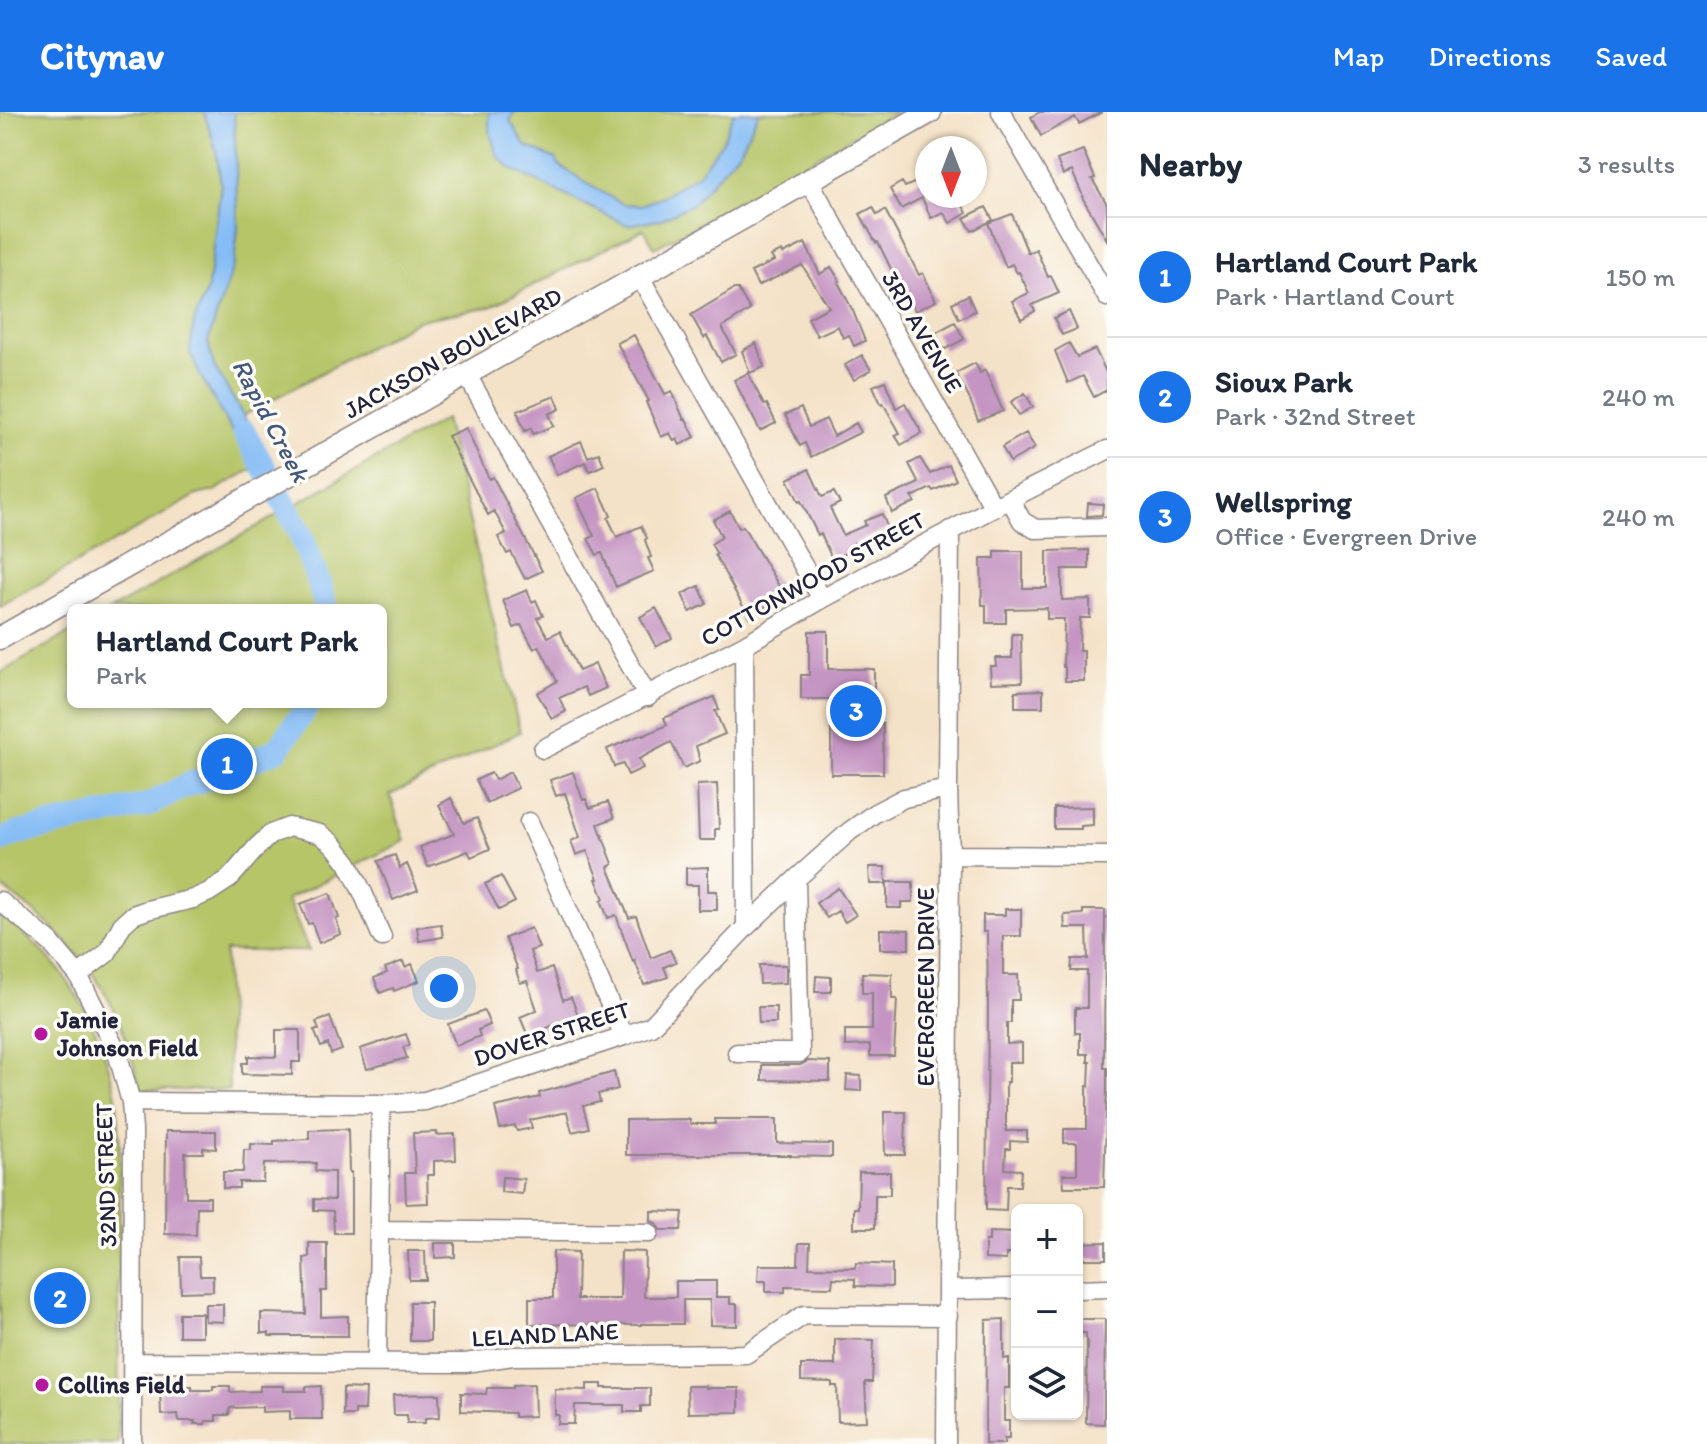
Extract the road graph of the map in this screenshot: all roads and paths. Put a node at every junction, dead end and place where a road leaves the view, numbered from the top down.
1 (930, 112) edge
2 (1001, 112) edge
3 (809, 181) junction
4 (640, 277) junction
5 (1107, 297) edge
6 (467, 375) junction
7 (1106, 453) edge
8 (1002, 504) junction
9 (1107, 527) edge
10 (950, 530) junction
11 (822, 599) junction
12 (0, 638) edge
13 (744, 645) junction
14 (648, 697) junction
15 (543, 749) dead end
16 (948, 789) junction
17 (529, 822) dead end
18 (950, 855) junction
19 (1107, 856) edge
20 (796, 879) junction
21 (0, 901) edge
22 (746, 927) junction
23 (382, 937) dead end
24 (78, 975) junction
25 (624, 1036) junction
26 (737, 1053) dead end
27 (131, 1102) junction
28 (381, 1104) junction
29 (380, 1230) junction
30 (649, 1233) dead end
31 (1107, 1288) edge
32 (1011, 1289) edge
33 (1083, 1289) edge
34 (948, 1290) junction
35 (948, 1316) junction
36 (132, 1362) junction
37 (377, 1362) junction
38 (132, 1444) edge
39 (946, 1444) edge

1 - 3 main road, JACKSON BOULEVARD
2 - 5 street
3 - 4 main road, JACKSON BOULEVARD
3 - 8 street, 3RD AVENUE
4 - 6 main road, JACKSON BOULEVARD
4 - 11 street
6 - 12 main road, JACKSON BOULEVARD
6 - 14 street
7 - 8 street, COTTONWOOD STREET
8 - 9 street, 3RD AVENUE
8 - 10 street, COTTONWOOD STREET
10 - 11 street, COTTONWOOD STREET
10 - 16 street, EVERGREEN DRIVE
11 - 13 street, COTTONWOOD STREET
13 - 14 street, COTTONWOOD STREET
13 - 22 street
14 - 15 street, COTTONWOOD STREET
16 - 18 street, EVERGREEN DRIVE
16 - 20 street, DOVER STREET
17 - 25 street
18 - 19 street
18 - 34 street, EVERGREEN DRIVE
20 - 22 street, DOVER STREET
20 - 26 street
21 - 24 street, 32ND STREET
22 - 25 street, DOVER STREET
23 - 24 street
24 - 27 street, 32ND STREET
25 - 28 street, DOVER STREET
27 - 28 street, DOVER STREET
27 - 36 street, 32ND STREET
28 - 29 street
29 - 30 street
29 - 37 street
31 - 33 street
32 - 34 street
34 - 35 street, EVERGREEN DRIVE
35 - 37 street, LELAND LANE
35 - 39 street, EVERGREEN DRIVE
36 - 37 street, LELAND LANE
36 - 38 street, 32ND STREET

